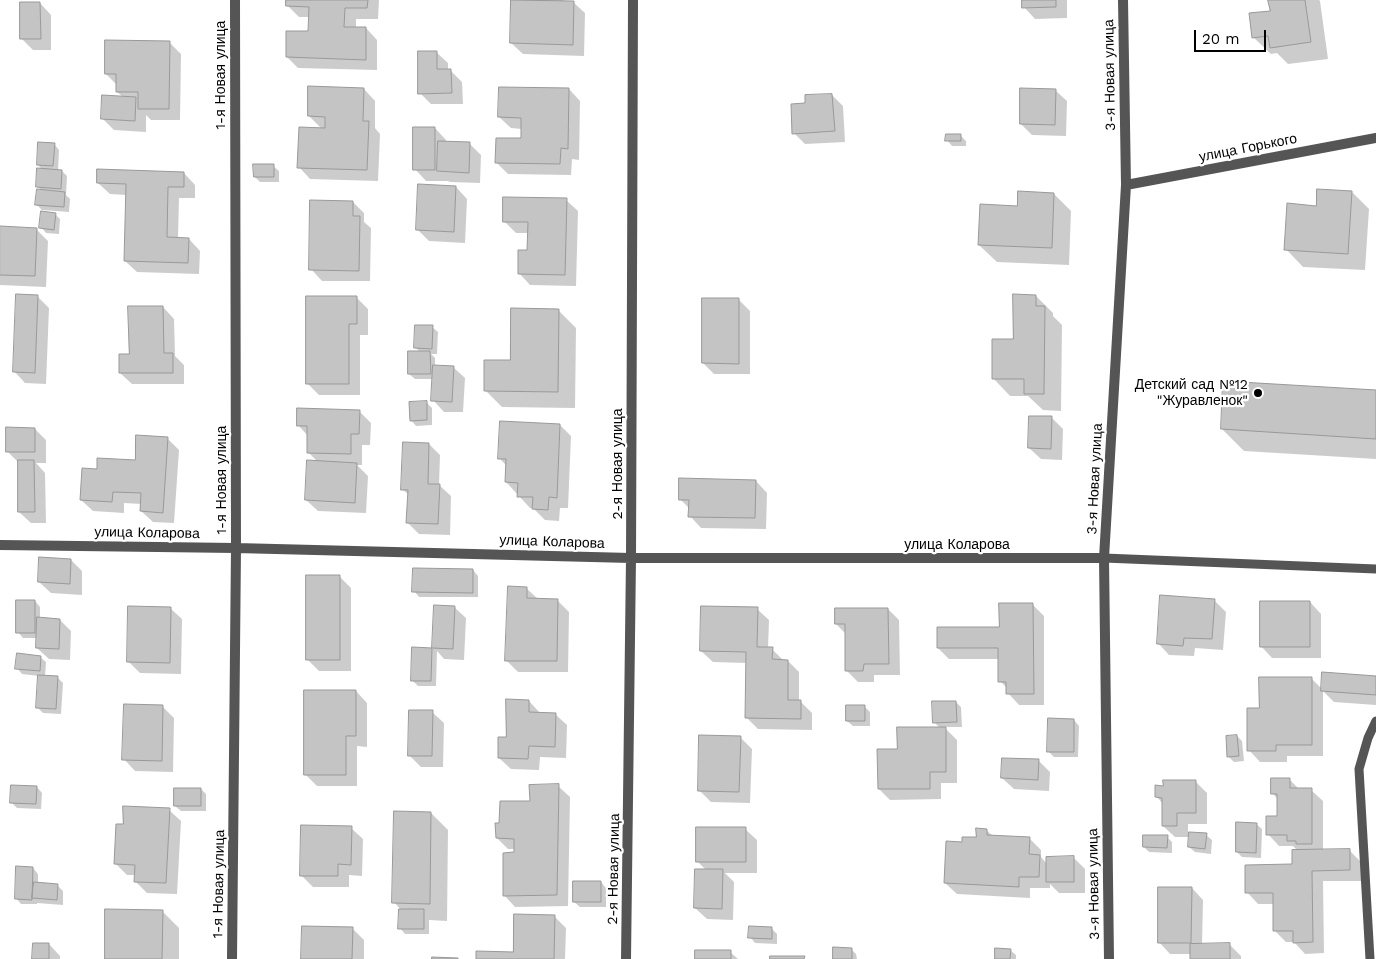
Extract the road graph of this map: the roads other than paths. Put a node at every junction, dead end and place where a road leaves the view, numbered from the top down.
1 (235, 0) edge
2 (633, 0) edge
3 (1123, 0) edge
4 (1376, 138) edge
5 (1126, 185) junction
6 (0, 545) edge
7 (236, 548) junction
8 (631, 558) junction
9 (1104, 558) junction
10 (1376, 570) edge
11 (1376, 721) edge
12 (232, 959) edge
13 (626, 959) edge
14 (1109, 959) edge
15 (1370, 959) edge

1 - 7 street, 1-я Новая улица
2 - 8 street, 2-я Новая улица
3 - 5 street, 3-я Новая улица
4 - 5 street, улица Горького
5 - 9 street, 3-я Новая улица
6 - 7 street, улица Коларова
7 - 8 street, улица Коларова
7 - 12 street, 1-я Новая улица
8 - 9 street, улица Коларова
8 - 13 street, 2-я Новая улица
9 - 10 lane
9 - 14 street, 3-я Новая улица
11 - 15 lane

